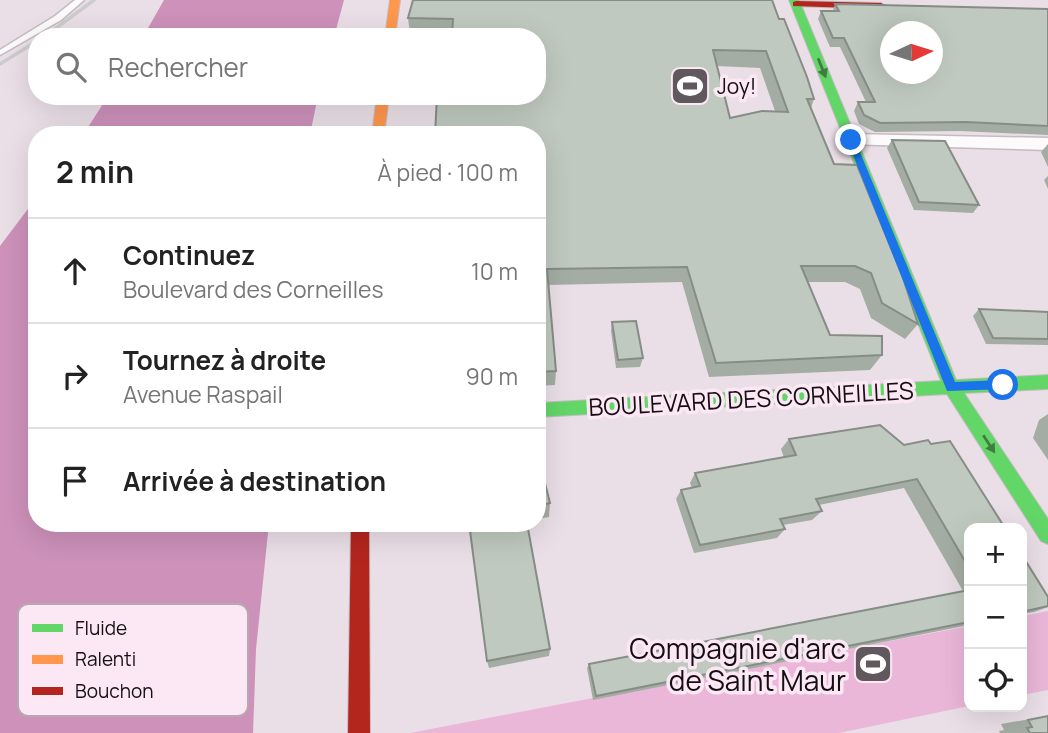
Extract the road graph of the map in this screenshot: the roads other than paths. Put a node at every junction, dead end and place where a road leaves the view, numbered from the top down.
1 (80, 0) edge
2 (395, 0) edge
3 (795, 2) edge
4 (895, 6) edge
5 (41, 28) edge
6 (391, 28) edge
7 (28, 36) edge
8 (0, 53) edge
9 (382, 105) edge
10 (379, 126) edge
11 (851, 140) junction
12 (1048, 144) edge
13 (1048, 382) edge
14 (951, 387) junction
15 (546, 410) edge
16 (360, 532) edge
17 (1048, 535) edge
18 (359, 733) edge

1 - 5 lane
2 - 6 street
3 - 4 street
3 -> 11 street
7 - 8 lane
9 - 10 street
11 - 12 street
11 - 14 street
13 - 14 street, BOULEVARD DES CORNEILLES
14 - 15 street, BOULEVARD DES CORNEILLES
14 -> 17 street
16 - 18 street

